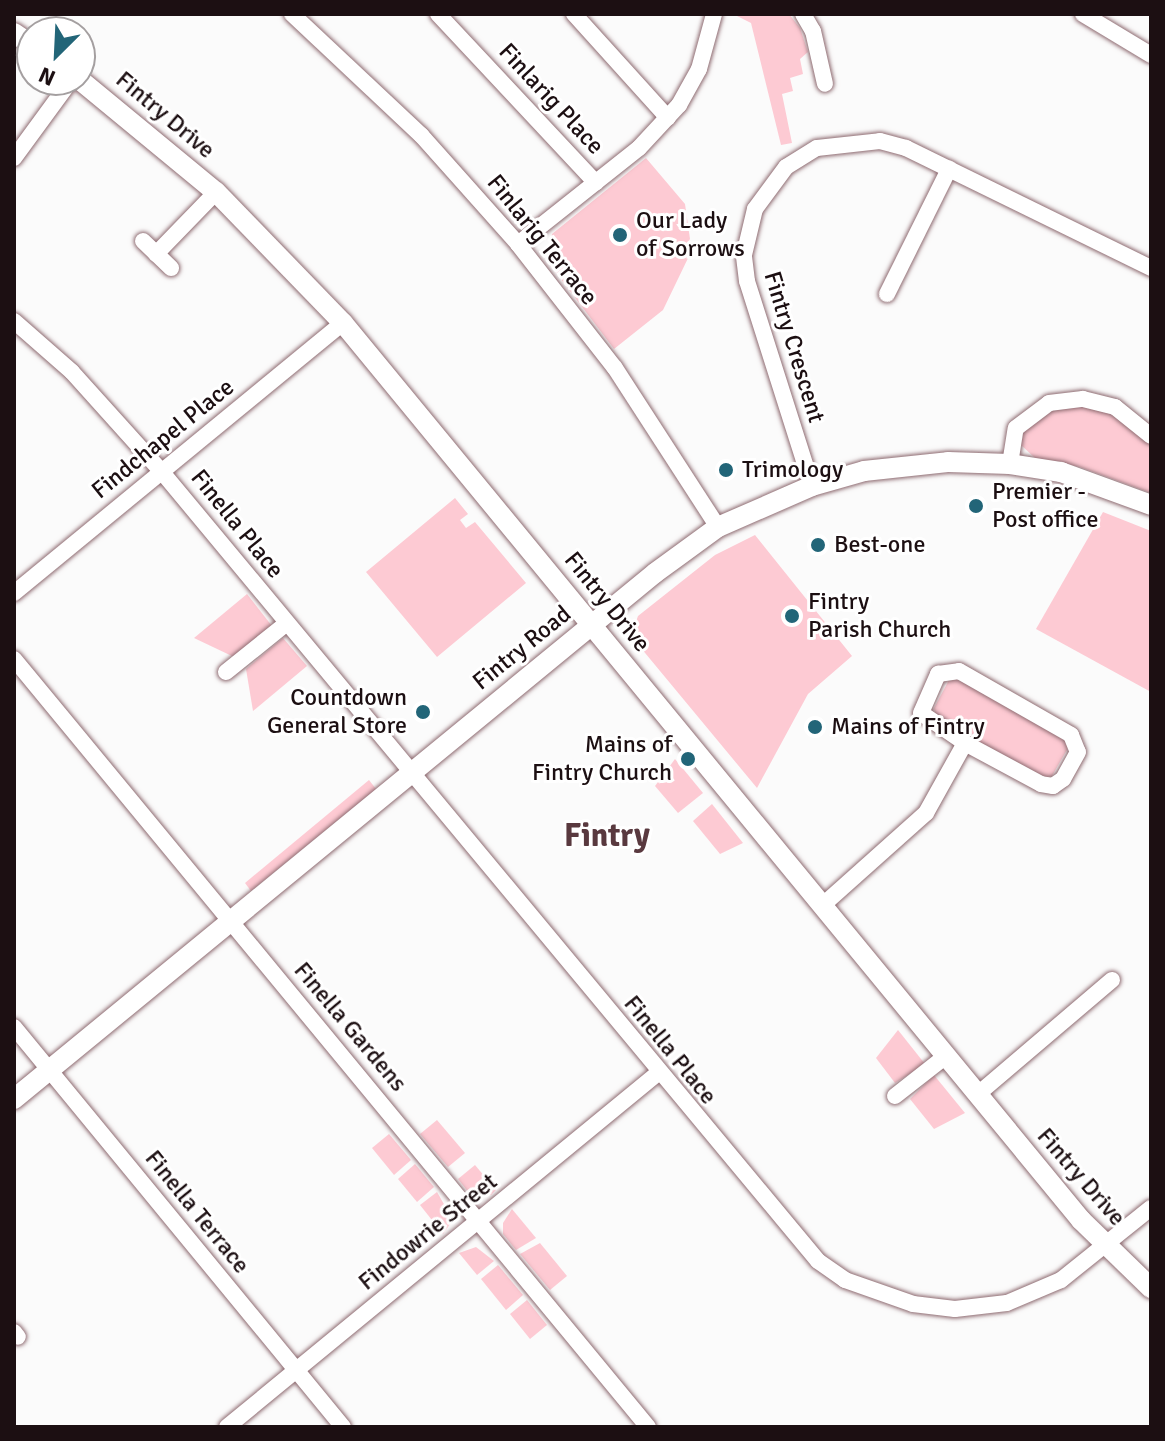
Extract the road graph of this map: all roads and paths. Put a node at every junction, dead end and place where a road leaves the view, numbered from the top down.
1 (292, 14) edge
2 (438, 14) edge
3 (574, 14) edge
4 (714, 14) edge
5 (803, 14) edge
6 (1083, 14) edge
7 (1151, 55) edge
8 (825, 84) dead end
9 (96, 93) edge
10 (59, 96) edge
11 (668, 118) junction
12 (14, 158) edge
13 (949, 169) junction
14 (596, 183) junction
15 (216, 192) junction
16 (143, 241) dead end
17 (518, 244) junction
18 (156, 254) junction
19 (171, 268) dead end
20 (1151, 268) edge
21 (888, 294) dead end
22 (14, 321) edge
23 (343, 323) junction
24 (1151, 436) edge
25 (1010, 464) junction
26 (162, 472) junction
27 (812, 486) junction
28 (1151, 505) edge
29 (718, 527) junction
30 (14, 593) edge
31 (287, 623) junction
32 (591, 626) junction
33 (14, 659) edge
34 (226, 672) dead end
35 (965, 743) junction
36 (410, 772) junction
37 (823, 905) junction
38 (230, 921) junction
39 (1112, 980) dead end
40 (14, 1027) edge
41 (946, 1056) junction
42 (49, 1070) junction
43 (658, 1073) junction
44 (978, 1094) junction
45 (895, 1096) dead end
46 (14, 1099) edge
47 (1151, 1208) edge
48 (478, 1222) junction
49 (1105, 1245) junction
50 (1151, 1288) edge
51 (297, 1371) junction
52 (227, 1427) edge
53 (343, 1427) edge
54 (648, 1427) edge

1 - 17 street, Finlarig Terrace
2 - 14 street, Finlarig Place
3 - 11 street
4 - 11 street
5 - 8 street
6 - 7 street
9 - 15 street, Fintry Drive
10 - 12 street
11 - 14 street
13 - 20 street, Fintry Crescent
13 - 21 street
13 - 27 street, Fintry Crescent
14 - 17 street
15 - 18 street, Fintry Drive
15 - 23 street, Fintry Drive
16 - 18 street
17 - 29 street, Finlarig Terrace
18 - 19 street
22 - 26 street, Finella Place
23 - 26 street, Findchapel Place
23 - 32 street, Fintry Drive
24 - 25 street
25 - 27 street, Fintry Road
25 - 28 street, Fintry Road
26 - 30 street, Findchapel Place
26 - 31 street, Finella Place
27 - 29 street, Fintry Road
29 - 32 street, Fintry Road
31 - 34 street
31 - 36 street, Finella Place
32 - 36 street, Fintry Road
32 - 37 street, Fintry Drive
33 - 38 street, Finella Gardens
35 - 35 street
35 - 37 street
36 - 38 street, Fintry Road
36 - 43 street, Finella Place
37 - 41 street, Fintry Drive
38 - 42 street, Fintry Road
38 - 48 street, Finella Gardens
39 - 44 street
40 - 42 street, Finella Terrace
41 - 44 street, Fintry Drive
41 - 45 street
42 - 46 street, Fintry Road
42 - 51 street, Finella Terrace
43 - 48 street, Findowrie Street
43 - 49 street, Finella Place
44 - 49 street, Fintry Drive
47 - 49 street, Finella Place
48 - 51 street, Findowrie Street
48 - 54 street, Finella Gardens
49 - 50 street, Fintry Drive
51 - 52 street, Findowrie Street
51 - 53 street, Finella Terrace

